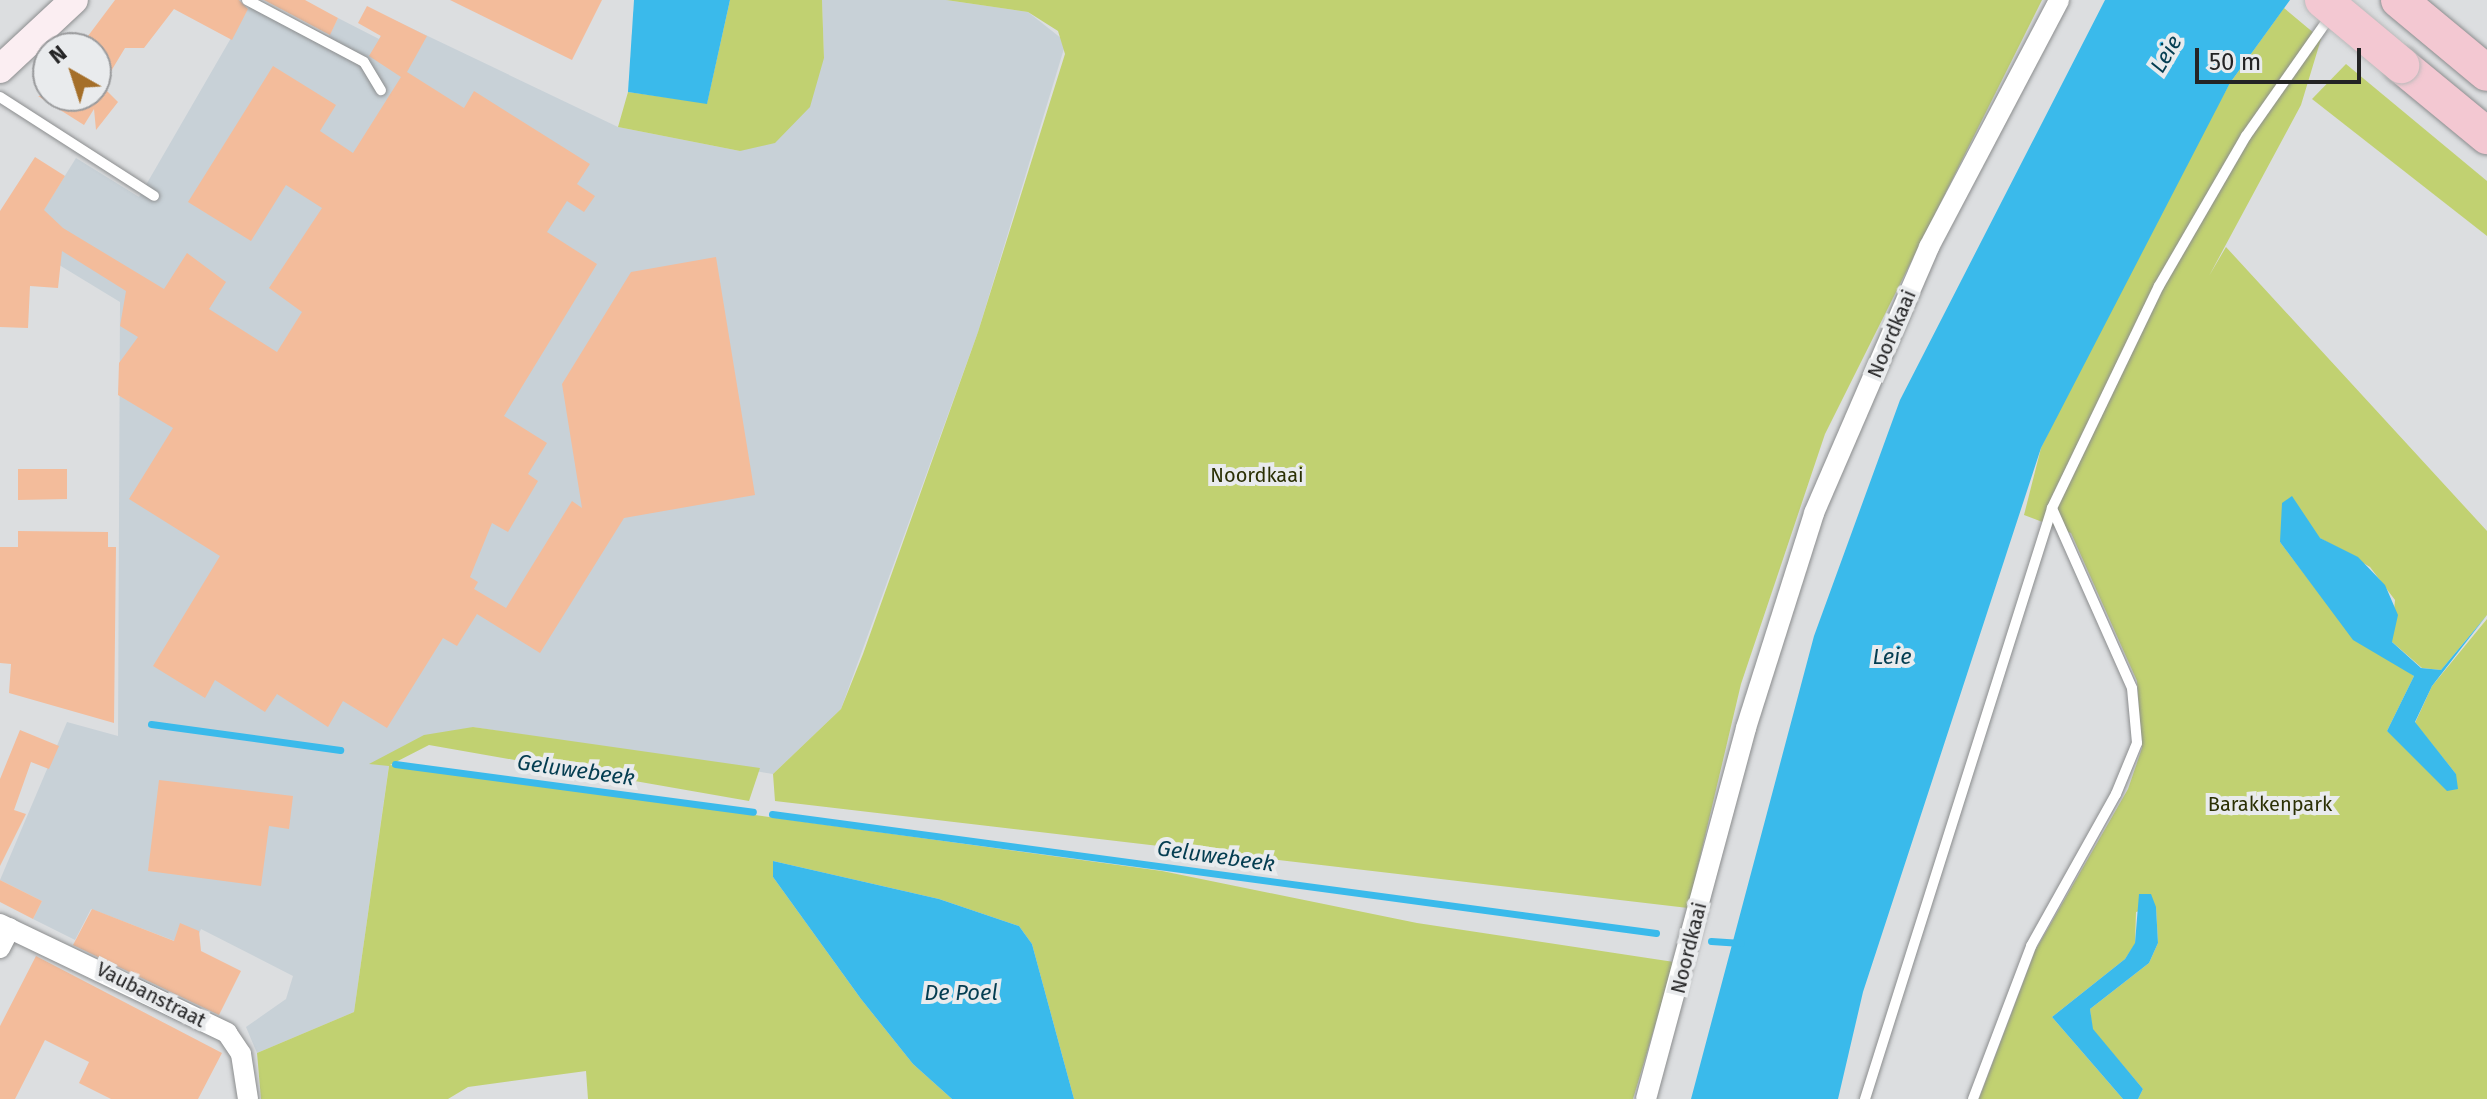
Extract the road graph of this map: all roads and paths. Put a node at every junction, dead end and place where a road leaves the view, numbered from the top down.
1 (74, 0) edge
2 (247, 0) edge
3 (2059, 0) edge
4 (2323, 0) edge
5 (2341, 0) edge
6 (2399, 0) edge
7 (0, 69) edge
8 (2487, 73) edge
9 (381, 90) dead end
10 (0, 97) edge
11 (2487, 136) edge
12 (154, 196) dead end
13 (2052, 508) junction
14 (5, 926) edge
15 (0, 948) edge
16 (248, 1099) edge
17 (1646, 1099) edge
18 (1865, 1099) edge
19 (1973, 1099) edge

1 - 7 street
2 - 9 lane
3 - 17 street, Noordkaai
4 - 11 highway, bridge
5 - 13 lane
6 - 8 highway
10 - 12 lane
13 - 18 lane
13 - 19 lane
14 - 15 street
14 - 16 street, Vaubanstraat

